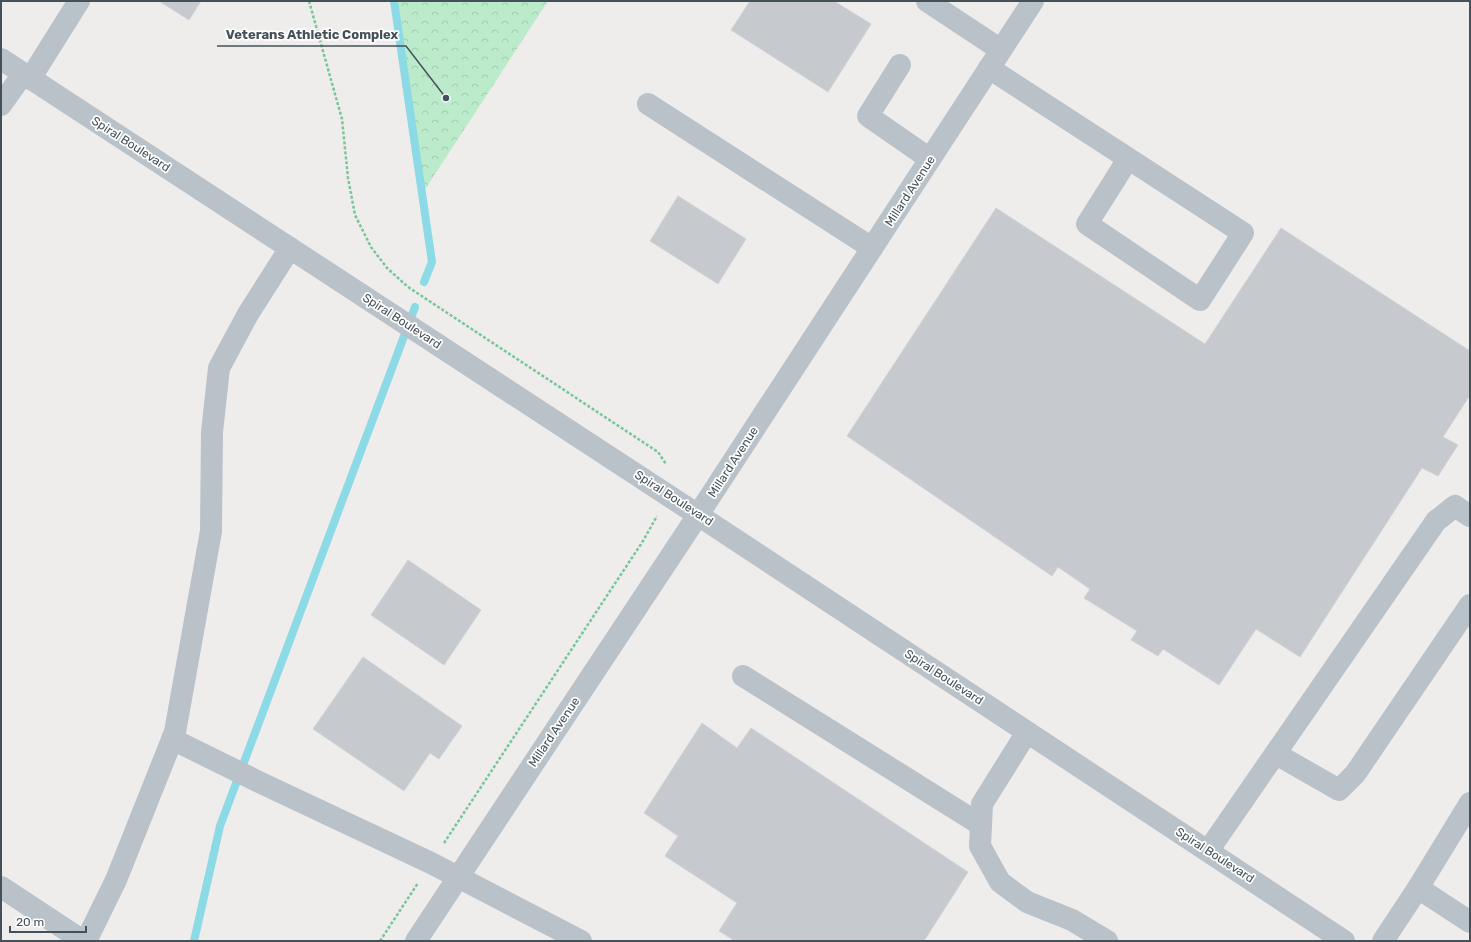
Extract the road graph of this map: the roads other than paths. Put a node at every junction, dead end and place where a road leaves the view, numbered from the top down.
1 (79, 1) edge
2 (1033, 1) edge
3 (934, 3) edge
4 (1, 59) edge
5 (995, 59) junction
6 (900, 65) dead end
7 (27, 76) junction
8 (648, 104) dead end
9 (1, 106) edge
10 (930, 159) junction
11 (1128, 159) junction
12 (290, 248) junction
13 (872, 248) junction
14 (698, 514) junction
15 (1470, 516) edge
16 (1470, 605) edge
17 (743, 676) dead end
18 (1027, 732) junction
19 (172, 738) junction
20 (1276, 754) junction
21 (1470, 803) edge
22 (981, 825) junction
23 (1208, 851) junction
24 (458, 877) junction
25 (1, 887) edge
26 (1418, 888) junction
27 (1470, 922) edge
28 (83, 941) edge
29 (86, 941) edge
30 (416, 941) edge
31 (581, 941) edge
32 (1107, 941) edge
33 (1344, 941) edge
34 (1383, 941) edge

1 - 7 street
2 - 5 street, Millard Avenue
3 - 5 street
4 - 7 street, Spiral Boulevard
5 - 10 street, Millard Avenue
5 - 11 street
6 - 10 street
7 - 9 street
7 - 12 street, Spiral Boulevard
8 - 13 street
10 - 13 street, Millard Avenue
11 - 11 street
12 - 14 street, Spiral Boulevard
12 - 19 street
13 - 14 street, Millard Avenue
14 - 18 street, Spiral Boulevard
14 - 24 street, Millard Avenue
15 - 20 street
16 - 20 street
17 - 22 street
18 - 22 street
18 - 23 street, Spiral Boulevard
19 - 24 street
19 - 29 street
20 - 23 street
21 - 26 street
22 - 32 street
23 - 33 street, Spiral Boulevard
24 - 30 street, Millard Avenue
24 - 31 street
25 - 28 street
26 - 27 street
26 - 34 street

